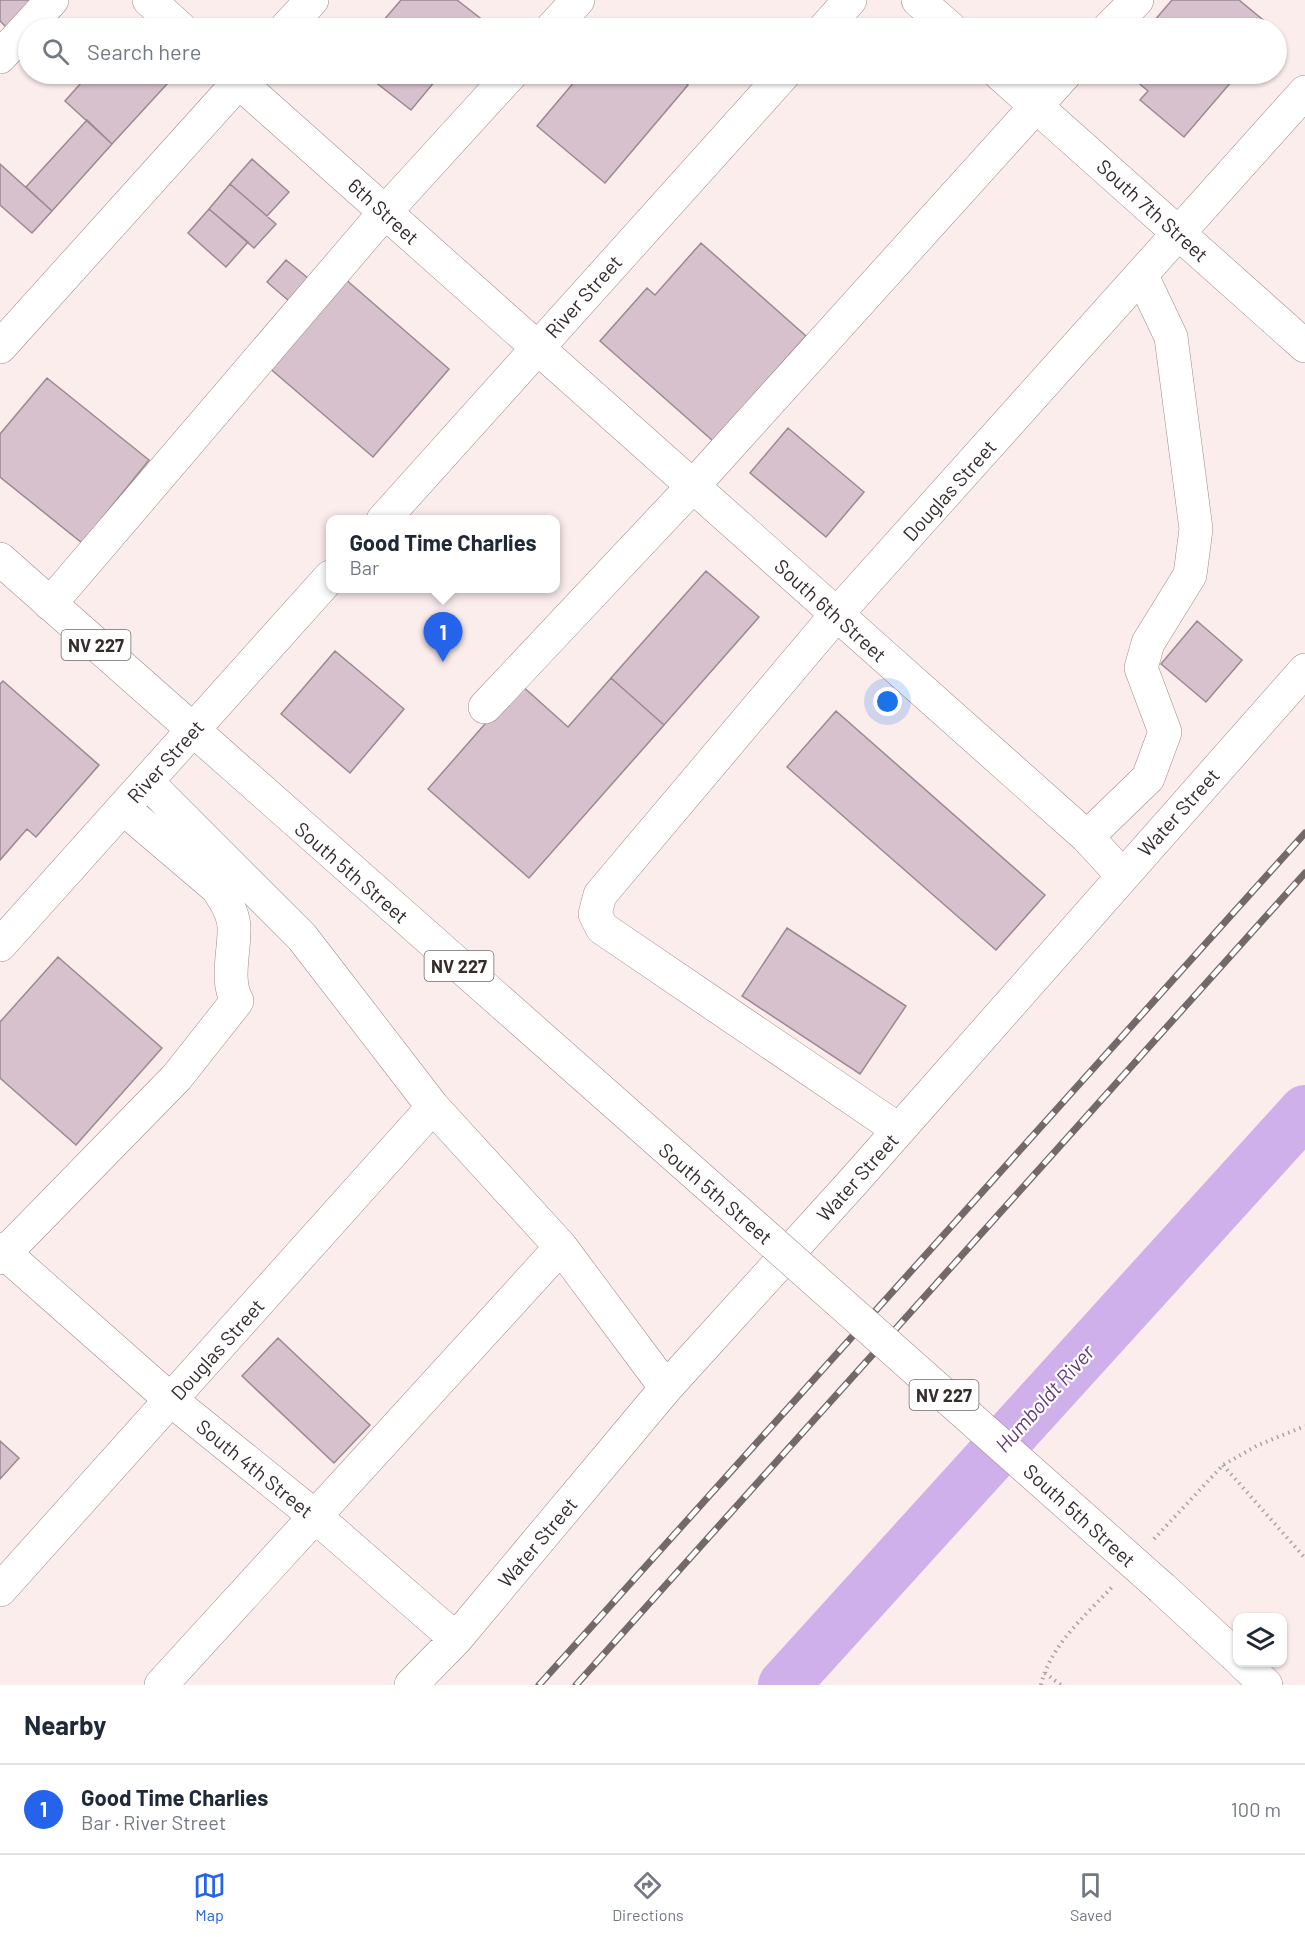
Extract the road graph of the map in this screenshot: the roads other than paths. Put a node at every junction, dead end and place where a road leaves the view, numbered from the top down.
1 (52, 0) edge
2 (149, 0) edge
3 (312, 0) edge
4 (578, 0) edge
5 (850, 0) edge
6 (918, 0) edge
7 (1137, 0) edge
8 (36, 18) edge
9 (169, 18) edge
10 (295, 18) edge
11 (561, 18) edge
12 (834, 18) edge
13 (939, 18) edge
14 (1119, 18) edge
15 (18, 37) edge
16 (0, 57) edge
17 (231, 84) edge
18 (247, 84) edge
19 (502, 84) edge
20 (775, 84) edge
21 (1011, 84) edge
22 (1055, 84) edge
23 (1305, 92) edge
24 (1034, 104) junction
25 (385, 212) junction
26 (1178, 233) junction
27 (1142, 276) junction
28 (0, 346) edge
29 (1305, 346) edge
30 (537, 348) junction
31 (693, 486) junction
32 (387, 515) edge
33 (0, 559) edge
34 (326, 582) edge
35 (50, 604) junction
36 (836, 615) junction
37 (1305, 670) edge
38 (485, 707) dead end
39 (192, 731) junction
40 (147, 782) junction
41 (123, 808) junction
42 (1088, 837) junction
43 (1122, 875) junction
44 (0, 945) edge
45 (433, 1107) junction
46 (899, 1130) junction
47 (561, 1247) junction
48 (1, 1253) edge
49 (666, 1388) junction
50 (171, 1400) junction
51 (316, 1517) junction
52 (0, 1590) edge
53 (456, 1639) junction
54 (1233, 1653) edge
55 (1247, 1667) edge
56 (161, 1685) edge
57 (411, 1685) edge
58 (1266, 1685) edge

1 - 8 street
2 - 9 street
3 - 10 street
4 - 11 street
5 - 12 street
6 - 13 street
7 - 14 street
15 - 16 street
17 - 28 street
18 - 25 street, 6th Street
19 - 25 street
20 - 30 street, River Street
21 - 24 street, South 7th Street
22 - 24 street
23 - 26 street, Douglas Street
24 - 26 street, South 7th Street
24 - 31 street
25 - 30 street, 6th Street
25 - 35 street
26 - 27 street, Douglas Street
26 - 29 street, South 7th Street
27 - 36 street, Douglas Street
27 - 42 street
30 - 31 street, South 6th Street
30 - 32 street, River Street
31 - 36 street, South 6th Street
31 - 38 street
33 - 35 street, NV 227
34 - 39 street, River Street
35 - 39 street, NV 227
36 - 42 street, South 6th Street
36 - 46 street, Douglas Street
37 - 43 street, Water Street
39 - 40 street, River Street
39 - 54 street, South 5th Street / NV 227, bridge
40 - 41 street, River Street
40 - 45 street
41 - 44 street, River Street
41 - 48 street
42 - 43 street, South 6th Street
43 - 46 street, Water Street
45 - 47 street
45 - 50 street, Douglas Street
46 - 49 street, Water Street
47 - 49 street
47 - 51 street
48 - 50 street, South 4th Street
49 - 53 street, Water Street
50 - 51 street, South 4th Street
50 - 52 street, Douglas Street
51 - 53 street, South 4th Street
51 - 56 street
53 - 57 street, Water Street
55 - 58 street

